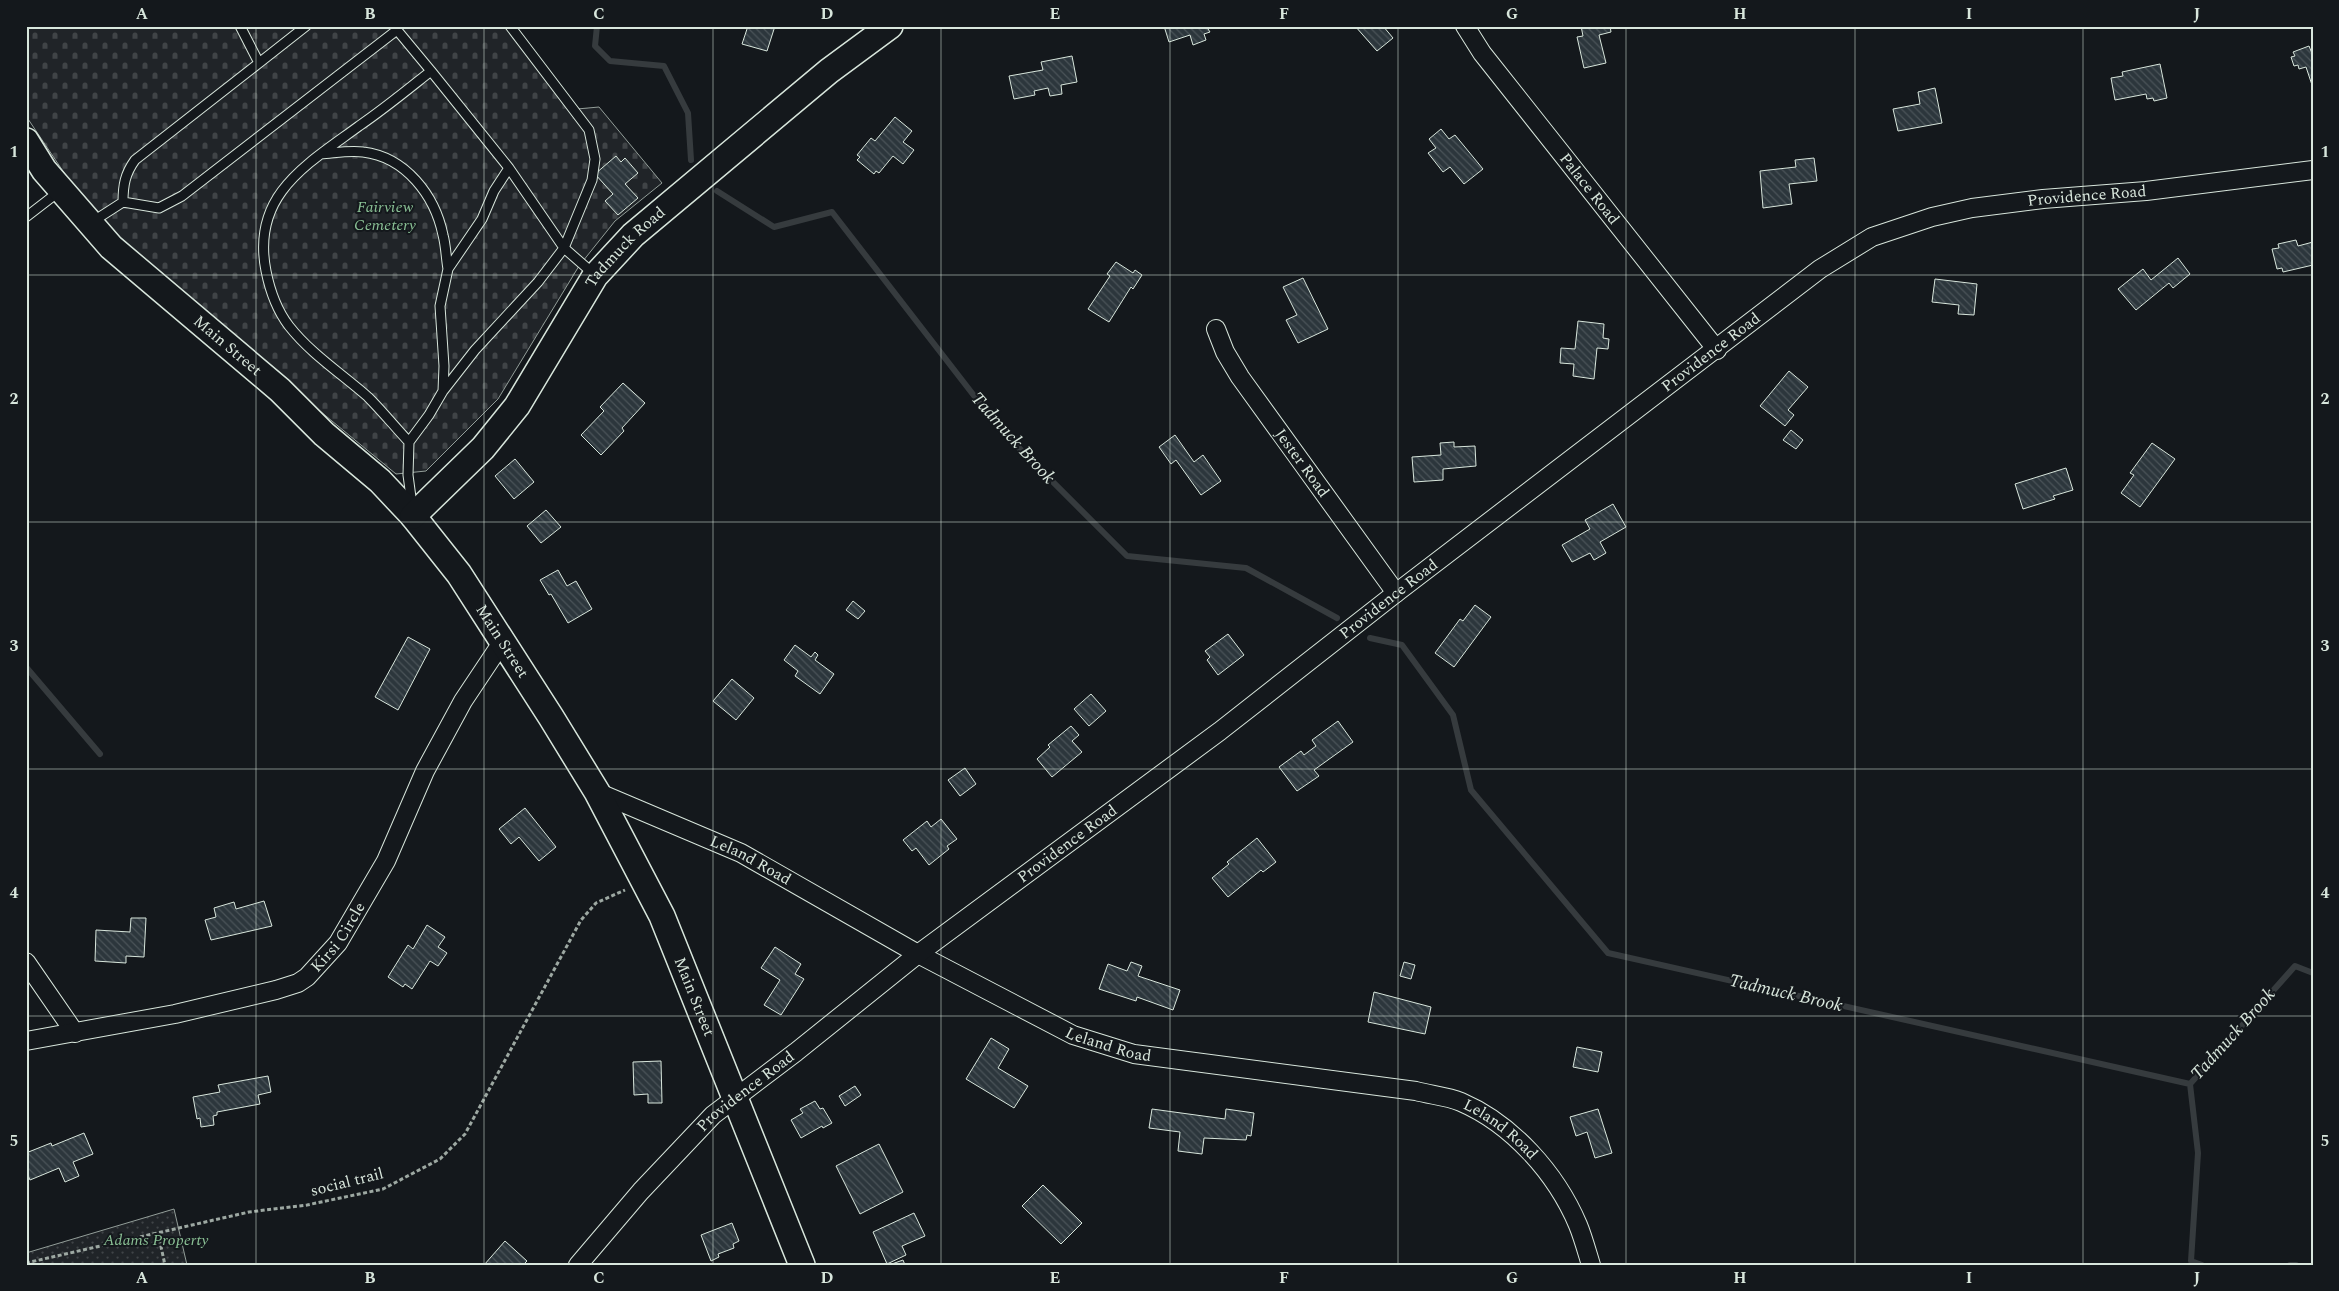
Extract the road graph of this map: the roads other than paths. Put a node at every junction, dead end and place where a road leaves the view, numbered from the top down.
1 (240, 26) edge
2 (306, 26) edge
3 (510, 26) edge
4 (1465, 26) edge
5 (396, 28) edge
6 (881, 28) edge
7 (259, 63) junction
8 (431, 71) junction
9 (26, 141) edge
10 (321, 154) junction
11 (509, 168) junction
12 (2313, 170) edge
13 (61, 190) junction
14 (123, 202) junction
15 (26, 217) edge
16 (90, 224) junction
17 (564, 248) junction
18 (448, 270) junction
19 (595, 276) junction
20 (1216, 329) dead end
21 (1717, 350) junction
22 (443, 391) junction
23 (409, 442) junction
24 (413, 516) junction
25 (1396, 593) junction
26 (503, 641) junction
27 (596, 792) junction
28 (918, 954) junction
29 (26, 962) edge
30 (75, 1033) junction
31 (26, 1041) edge
32 (734, 1099) junction
33 (578, 1265) edge
34 (802, 1265) edge
35 (1592, 1265) edge

1 - 7 lane
2 - 7 lane
3 - 17 lane
4 - 21 street, Palace Road
5 - 8 lane
5 - 14 lane
6 - 19 main road, Tadmuck Road
7 - 14 lane
8 - 10 lane
8 - 11 lane
9 - 13 main road, Main Street
10 - 18 lane
10 - 23 lane
11 - 17 lane
11 - 18 lane
12 - 21 street, Providence Road
13 - 15 lane
13 - 16 main road, Main Street
14 - 16 lane
16 - 24 main road, Main Street
17 - 19 lane
17 - 22 lane
18 - 22 lane
19 - 24 main road, Tadmuck Road
20 - 25 street, Jester Road
21 - 25 street, Providence Road
22 - 23 lane
23 - 24 lane
24 - 26 main road, Main Street
25 - 28 street, Providence Road
26 - 27 main road, Main Street
26 - 30 street, Kirsi Circle
27 - 28 street, Leland Road
27 - 32 main road, Main Street
28 - 32 street, Providence Road
28 - 35 street, Leland Road
29 - 30 street
30 - 31 street, Kirsi Circle
32 - 33 street, Providence Road
32 - 34 main road, Main Street

